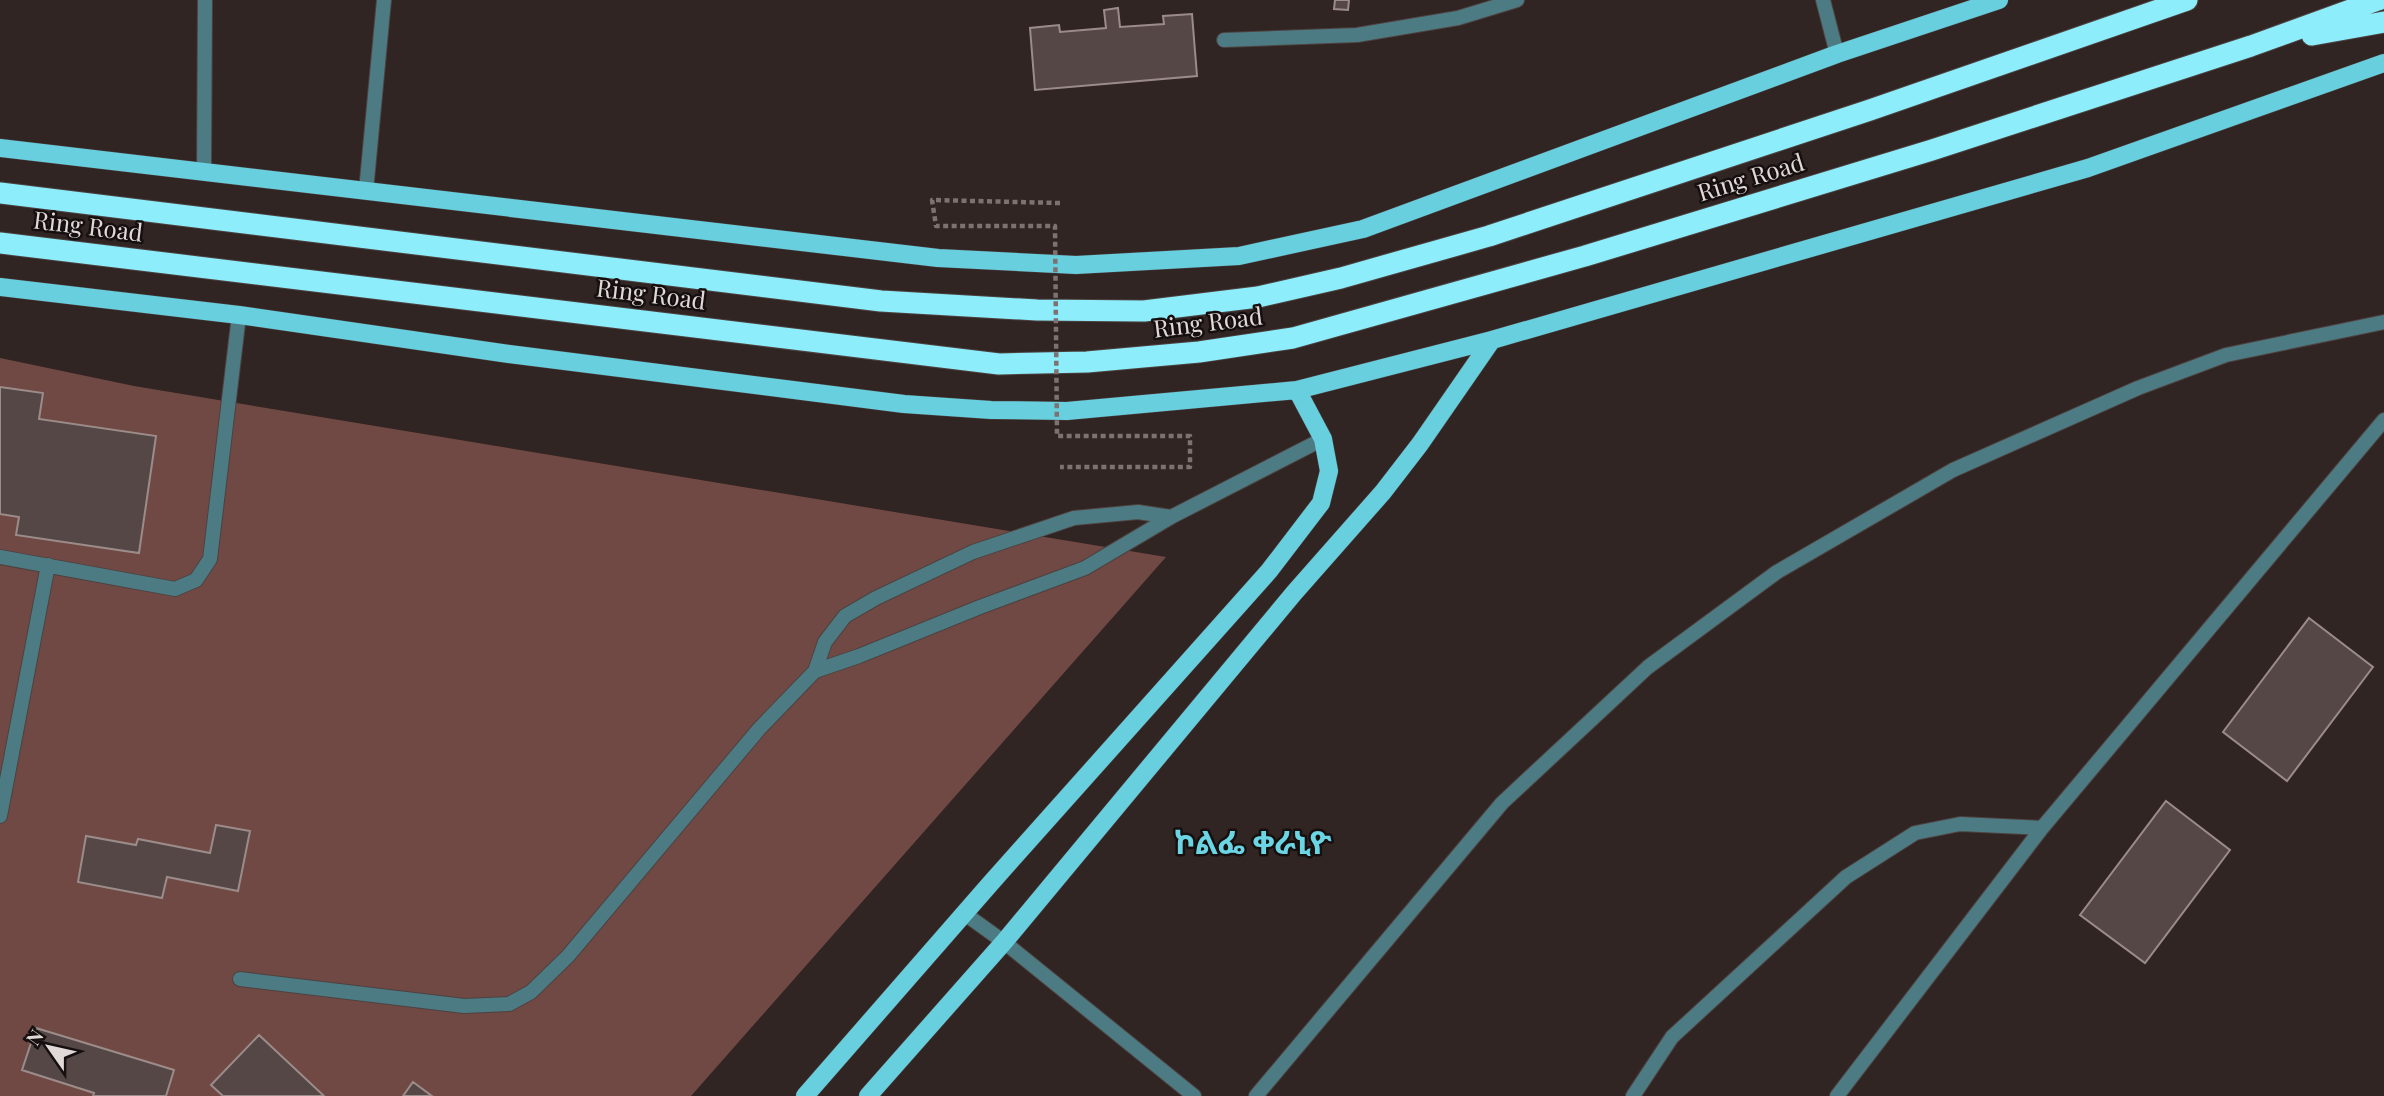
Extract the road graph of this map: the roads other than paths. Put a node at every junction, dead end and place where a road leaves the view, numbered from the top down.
1 (205, 0) edge
2 (384, 0) edge
3 (1517, 0) edge
4 (1823, 0) edge
5 (1999, 0) edge
6 (2188, 0) edge
7 (2378, 0) edge
8 (2384, 22) edge
9 (1224, 40) dead end
10 (2251, 46) junction
11 (1837, 54) junction
12 (2384, 63) edge
13 (0, 148) edge
14 (204, 172) junction
15 (366, 191) junction
16 (0, 193) edge
17 (0, 243) edge
18 (0, 287) edge
19 (239, 315) junction
20 (2384, 321) edge
21 (1492, 340) junction
22 (1297, 390) junction
23 (2384, 420) edge
24 (1323, 439) junction
25 (1171, 517) junction
26 (0, 557) edge
27 (47, 565) junction
28 (815, 671) junction
29 (0, 816) edge
30 (2042, 828) junction
31 (965, 914) junction
32 (1004, 942) junction
33 (240, 979) dead end
34 (805, 1096) edge
35 (868, 1096) edge
36 (1194, 1096) edge
37 (1256, 1096) edge
38 (1633, 1096) edge
39 (1837, 1096) edge

1 - 14 street
2 - 15 street
3 - 9 street
4 - 11 street
5 - 11 main road
6 - 16 highway, Ring Road
7 - 10 highway, Ring Road
8 - 10 highway
10 - 17 highway, Ring Road
11 - 15 main road
12 - 21 main road
13 - 14 main road
14 - 15 main road
18 - 19 main road
19 - 22 main road
19 - 27 street
20 - 37 street
21 - 22 main road
21 - 32 main road
22 - 24 main road
23 - 30 street
24 - 25 street
24 - 31 main road
25 - 28 street
25 - 28 street
26 - 27 street
27 - 29 street
28 - 33 street
30 - 38 street
30 - 39 street
31 - 32 street
31 - 34 main road
32 - 35 main road
32 - 36 street

